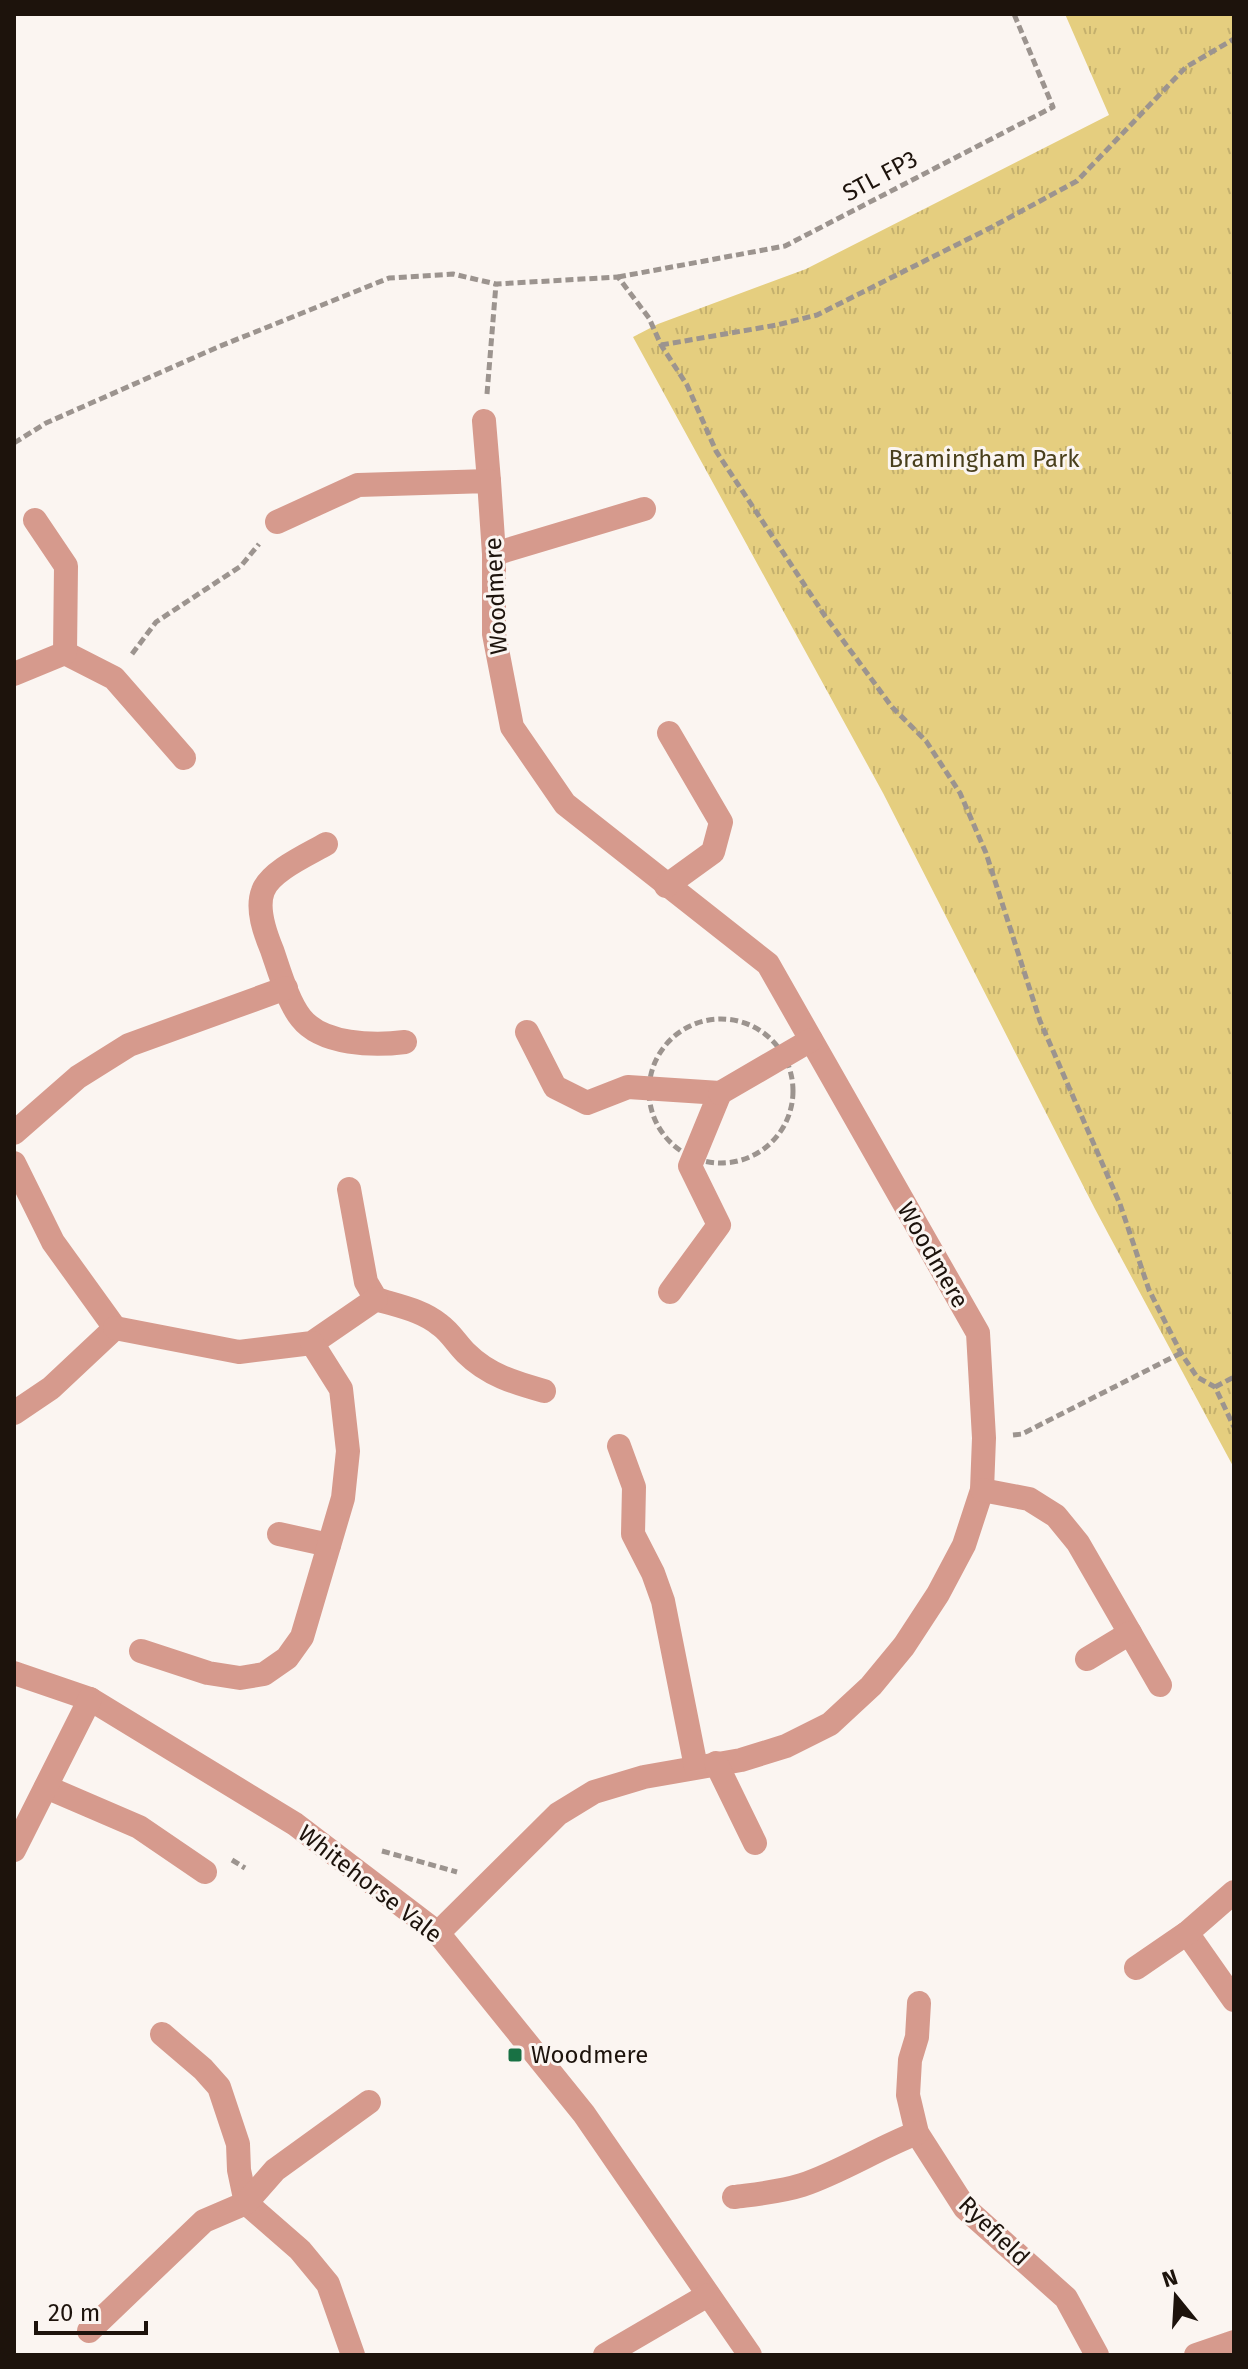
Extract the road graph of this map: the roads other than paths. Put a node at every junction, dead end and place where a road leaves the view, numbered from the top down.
1 (484, 421) road end
2 (489, 481) junction
3 (644, 509) dead end
4 (35, 520) dead end
5 (277, 522) road end
6 (494, 554) junction
7 (65, 653) junction
8 (14, 674) edge
9 (669, 733) dead end
10 (184, 758) dead end
11 (326, 844) dead end
12 (666, 886) junction
13 (286, 988) junction
14 (527, 1032) dead end
15 (811, 1040) junction
16 (405, 1042) dead end
17 (720, 1093) junction
18 (14, 1133) edge
19 (14, 1163) edge
20 (349, 1189) dead end
21 (670, 1292) dead end
22 (376, 1299) junction
23 (115, 1328) junction
24 (312, 1343) junction
25 (544, 1391) dead end
26 (14, 1413) edge
27 (619, 1446) dead end
28 (982, 1490) junction
29 (279, 1534) dead end
30 (329, 1545) junction
31 (1130, 1633) junction
32 (141, 1651) dead end
33 (1087, 1659) dead end
34 (14, 1673) edge
35 (1160, 1685) dead end
36 (90, 1699) junction
37 (706, 1765) junction
38 (46, 1787) junction
39 (755, 1843) dead end
40 (14, 1850) edge
41 (205, 1872) dead end
42 (1234, 1892) edge
43 (438, 1933) junction
44 (1187, 1933) junction
45 (1136, 1968) dead end
46 (1234, 2000) edge
47 (919, 2003) dead end
48 (162, 2034) dead end
49 (369, 2102) dead end
50 (917, 2133) junction
51 (734, 2197) dead end
52 (246, 2203) junction
53 (708, 2295) junction
54 (89, 2331) dead end
55 (1234, 2342) edge
56 (353, 2355) edge
57 (605, 2355) edge
58 (750, 2355) edge
59 (1097, 2355) edge
60 (1196, 2355) edge

1 - 2 street, Woodmere
2 - 5 street
2 - 6 street, Woodmere
3 - 6 street
4 - 7 street
6 - 12 street, Woodmere
7 - 8 street
7 - 10 street
9 - 12 street
11 - 13 street
12 - 15 street, Woodmere
13 - 16 street
13 - 18 street
14 - 17 street
15 - 17 street
15 - 28 street, Woodmere
17 - 21 street
19 - 23 street
20 - 22 street
22 - 24 street
22 - 25 street
23 - 24 street
23 - 26 street
24 - 30 street
27 - 37 street
28 - 31 street
28 - 37 street, Woodmere
29 - 30 street
30 - 32 street
31 - 33 street
31 - 35 street
34 - 36 street, Whitehorse Vale
36 - 38 street
36 - 43 street, Whitehorse Vale
37 - 39 street
37 - 43 street, Woodmere
38 - 40 street
38 - 41 street
42 - 44 street
43 - 53 street, Whitehorse Vale
44 - 45 street
44 - 46 street
47 - 50 street, Ryefield
48 - 52 street
49 - 52 street
50 - 51 street
50 - 59 street, Ryefield
52 - 54 street
52 - 56 street
53 - 57 street
53 - 58 street, Whitehorse Vale
55 - 60 street

